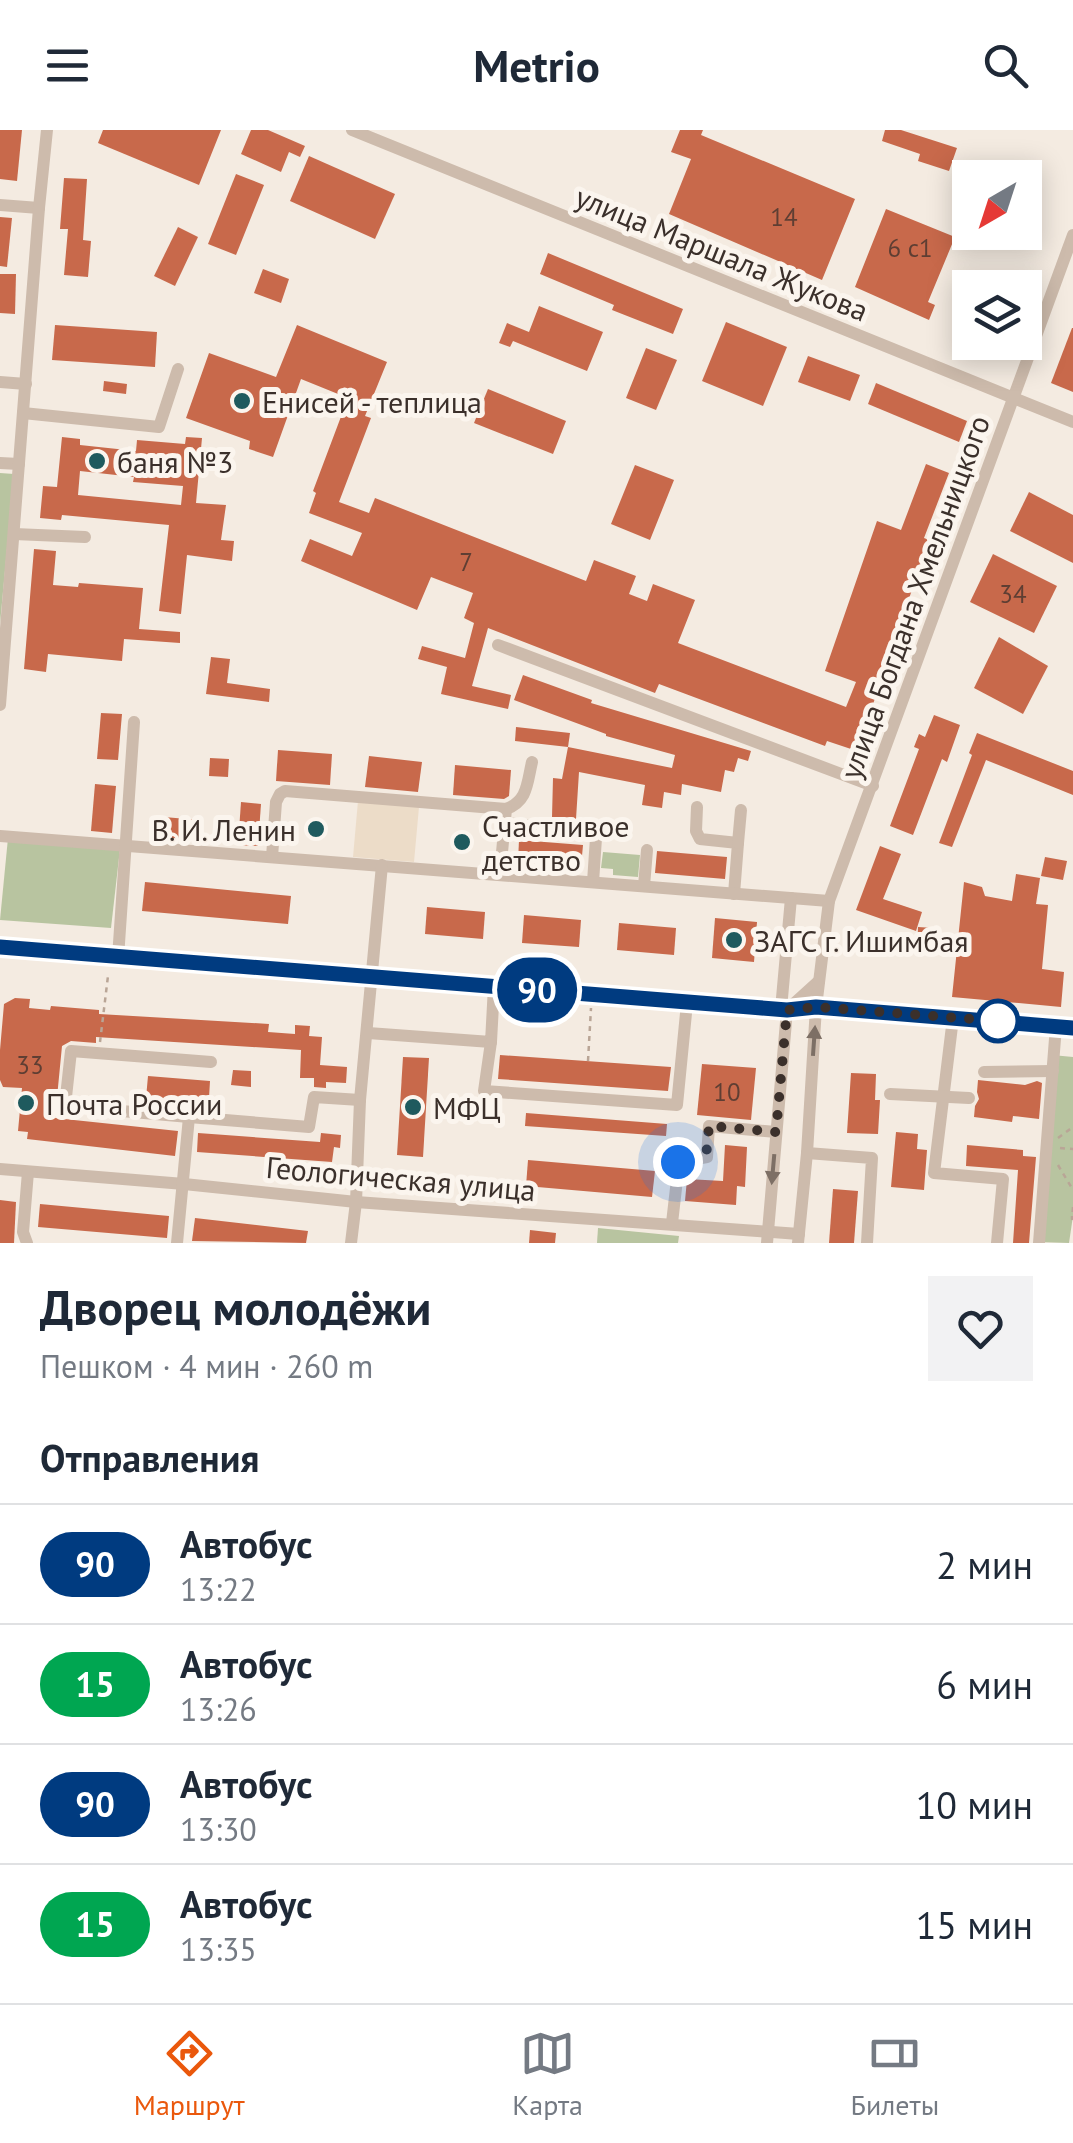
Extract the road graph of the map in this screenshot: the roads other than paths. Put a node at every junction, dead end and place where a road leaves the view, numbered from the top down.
1 (47, 130) edge
2 (352, 130) edge
3 (0, 204) edge
4 (39, 208) junction
5 (1073, 234) edge
6 (178, 369) dead end
7 (0, 382) edge
8 (26, 384) junction
9 (1013, 397) junction
10 (23, 413) junction
11 (1073, 422) edge
12 (0, 463) edge
13 (19, 464) junction
14 (14, 534) junction
15 (85, 537) dead end
16 (498, 645) dead end
17 (0, 705) edge
18 (134, 722) dead end
19 (532, 762) dead end
20 (873, 786) junction
21 (698, 807) dead end
22 (741, 810) dead end
23 (505, 816) junction
24 (0, 836) edge
25 (738, 843) junction
26 (127, 846) junction
27 (647, 850) dead end
28 (272, 857) junction
29 (382, 866) junction
30 (500, 874) junction
31 (593, 882) junction
32 (644, 886) junction
33 (734, 894) junction
34 (790, 898) junction
35 (830, 902) junction
36 (0, 947) edge
37 (118, 958) junction
38 (373, 976) junction
39 (819, 980) junction
40 (494, 986) junction
41 (687, 1002) junction
42 (816, 1007) junction
43 (784, 1010) junction
44 (954, 1018) junction
45 (1064, 1027) edge
46 (368, 1033) junction
47 (490, 1042) junction
48 (210, 1062) dead end
49 (1053, 1071) junction
50 (984, 1072) dead end
51 (890, 1094) dead end
52 (944, 1096) junction
53 (969, 1098) dead end
54 (360, 1100) junction
55 (189, 1117) junction
56 (776, 1132) junction
57 (807, 1153) junction
58 (0, 1170) edge
59 (28, 1172) junction
60 (184, 1184) junction
61 (356, 1202) junction
62 (672, 1223) junction
63 (705, 1226) junction
64 (768, 1237) edge
65 (799, 1238) edge
66 (27, 1243) edge
67 (177, 1243) edge
68 (351, 1243) edge
69 (704, 1243) edge
70 (868, 1243) edge
71 (997, 1243) edge
72 (1040, 1243) edge

1 - 4 street
2 - 9 street, улица Маршала Жукова
3 - 4 street
4 - 8 street
5 - 9 street, улица Богдана Хмельницкого
6 - 10 street
7 - 8 street
8 - 10 street
9 - 11 street, улица Маршала Жукова
9 - 20 street, улица Богдана Хмельницкого
10 - 13 street
12 - 13 street
13 - 14 street
14 - 15 street
14 - 17 street
16 - 20 street
18 - 26 street
19 - 23 street
20 - 35 street, улица Богдана Хмельницкого
21 - 25 street
22 - 25 street
23 - 28 street
23 - 30 street
23 - 31 street
24 - 26 street
25 - 33 street
26 - 28 street
26 - 37 street
27 - 32 street
28 - 29 street
29 - 30 street
29 - 38 street
30 - 31 street
31 - 32 street
32 - 33 street
33 - 34 street
34 - 35 street
34 - 43 street
35 - 39 street, улица Богдана Хмельницкого
36 - 37 main road
37 - 38 main road
38 - 40 main road
38 - 46 street
39 - 42 street, улица Богдана Хмельницкого
39 - 43 street
40 - 41 main road
40 - 47 street
41 - 43 main road
41 - 47 street
42 - 43 main road
42 - 44 main road
57 -> 42 street, улица Богдана Хмельницкого
43 - 56 street
44 - 45 main road
44 - 52 street
45 - 49 street
46 - 47 street
46 - 54 street
48 - 55 street
49 - 50 street
49 - 72 street
51 - 52 street
52 - 53 street
52 - 71 street
54 - 55 street
54 - 61 street
55 - 60 street
56 - 62 street
56 -> 64 street
57 - 65 street, улица Богдана Хмельницкого
57 - 70 street
58 - 59 street, Геологическая улица
59 - 60 street, Геологическая улица
59 - 66 street
60 - 61 street, Геологическая улица
60 - 67 street
61 - 62 street, Геологическая улица
61 - 68 street
62 - 63 street, Геологическая улица
63 - 64 street, Геологическая улица
63 - 69 street
64 - 65 street, Геологическая улица

